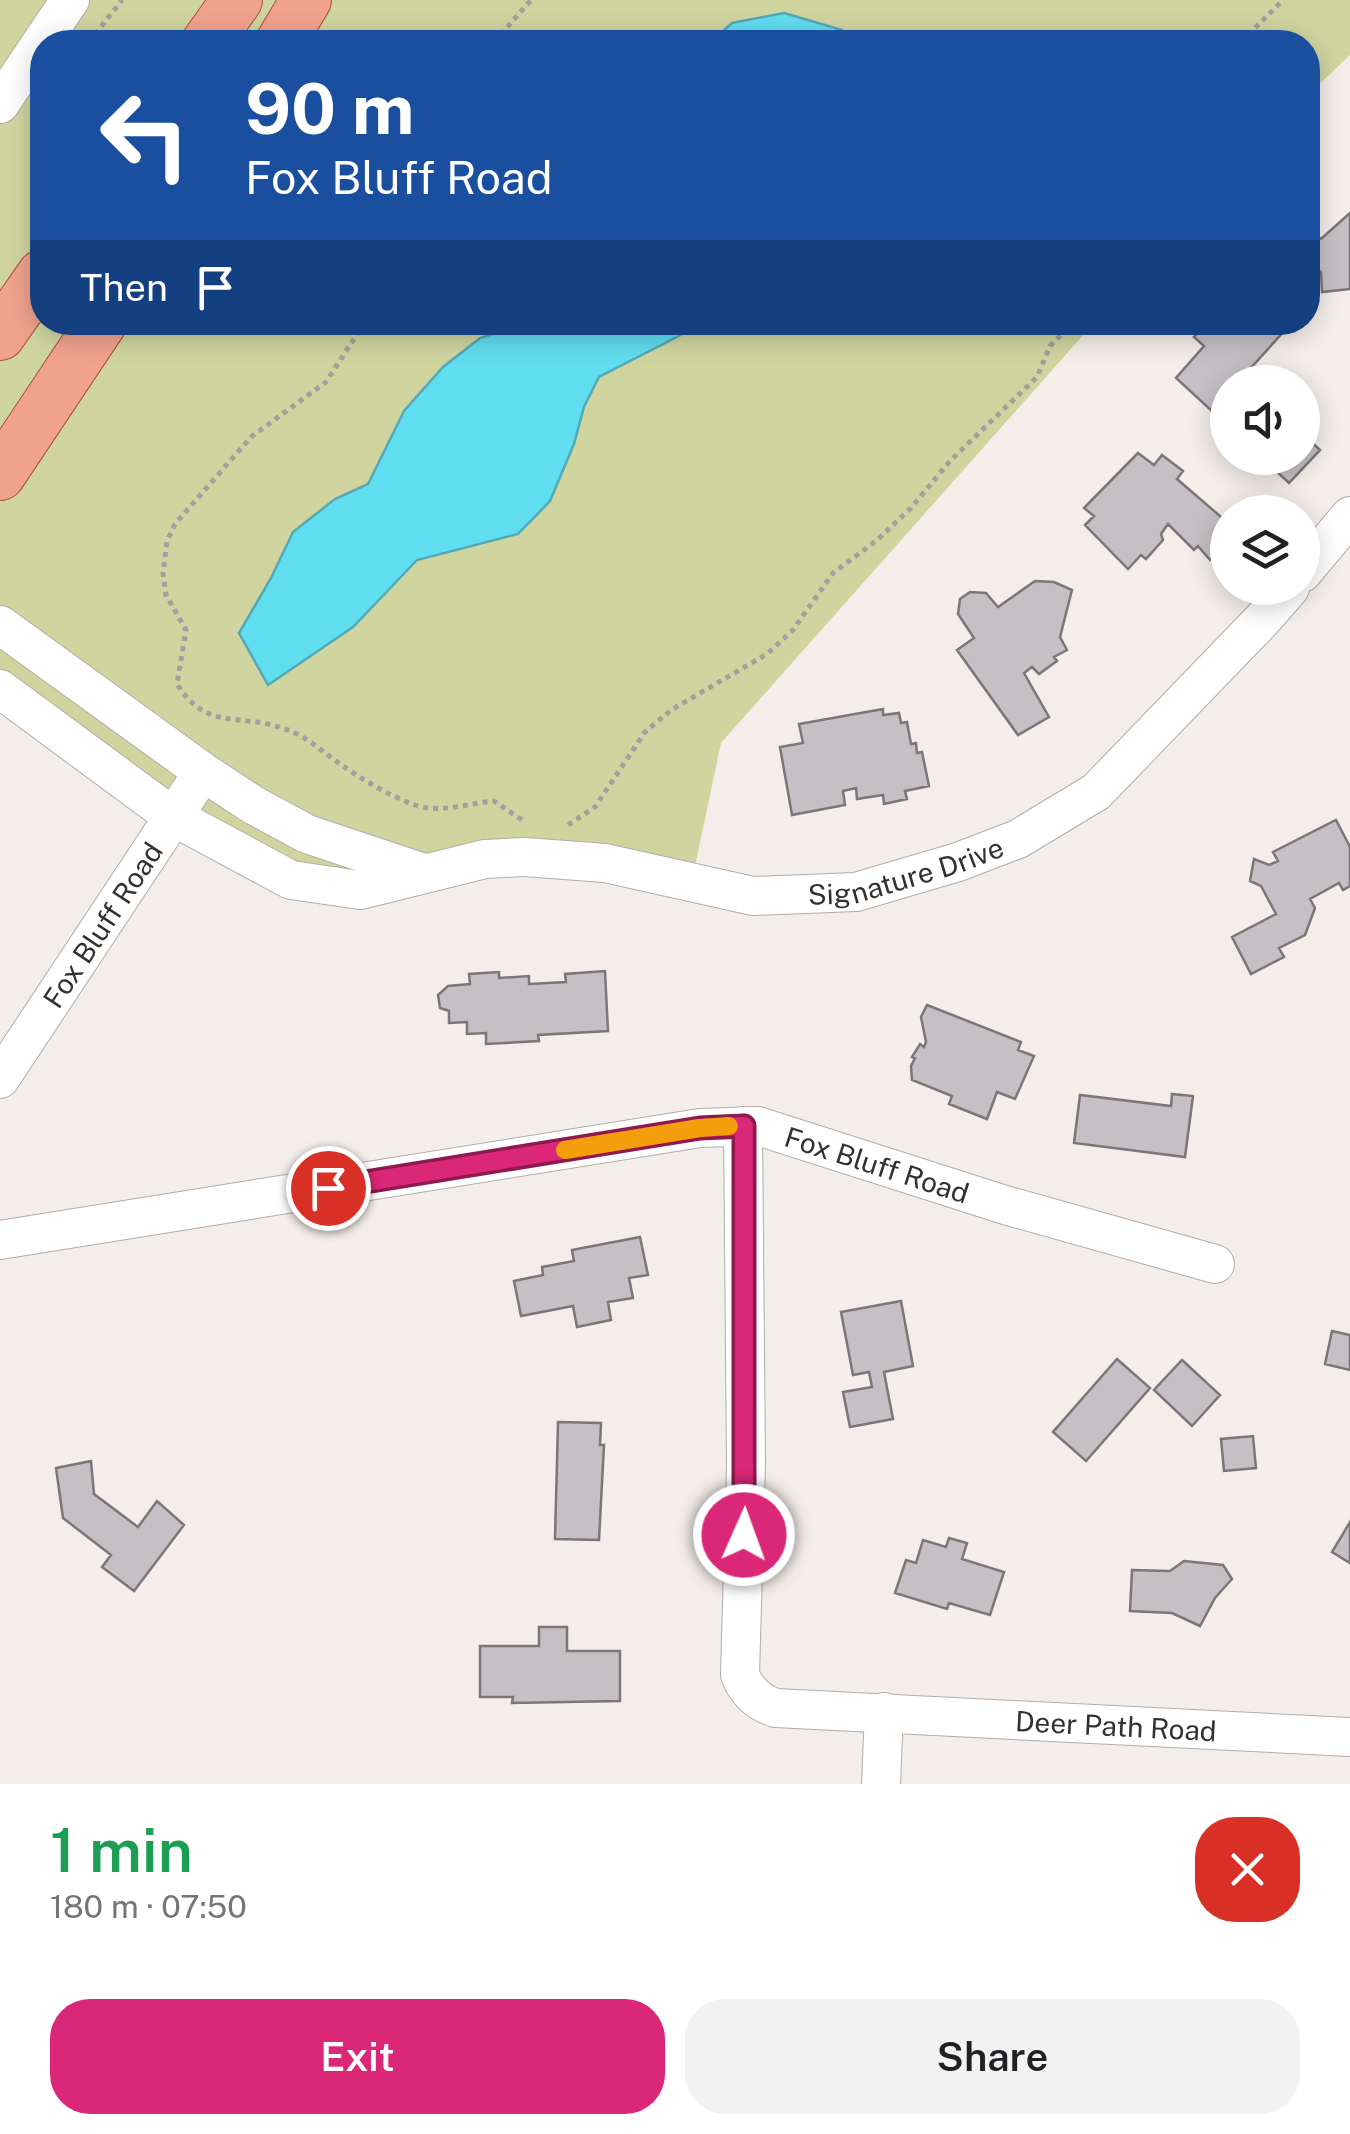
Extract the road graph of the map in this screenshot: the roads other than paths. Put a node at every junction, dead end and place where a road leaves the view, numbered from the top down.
1 (70, 0) edge
2 (237, 0) edge
3 (306, 0) edge
4 (50, 30) edge
5 (216, 30) edge
6 (287, 30) edge
7 (30, 59) edge
8 (0, 104) edge
9 (30, 292) edge
10 (0, 335) edge
11 (93, 335) edge
12 (0, 475) edge
13 (1350, 516) edge
14 (1320, 551) edge
15 (1276, 605) edge
16 (0, 625) edge
17 (0, 689) edge
18 (202, 772) junction
19 (172, 816) junction
20 (424, 873) junction
21 (0, 1078) edge
22 (744, 1126) junction
23 (0, 1240) edge
24 (1214, 1264) dead end
25 (884, 1712) junction
26 (1350, 1737) edge
27 (881, 1784) edge

1 - 4 street
2 - 5 main road
3 - 6 main road
7 - 8 street
9 - 10 main road
11 - 12 main road
13 - 14 street
15 - 20 street, Signature Drive
16 - 18 street
17 - 19 street, Signature Drive
18 - 19 street, Fox Bluff Road
18 - 20 street
19 - 20 street, Signature Drive
19 - 21 street, Fox Bluff Road
22 - 23 street, Fox Bluff Road
22 - 24 street, Fox Bluff Road
22 - 25 street, Deer Path Road
25 - 26 street, Deer Path Road
25 - 27 street

